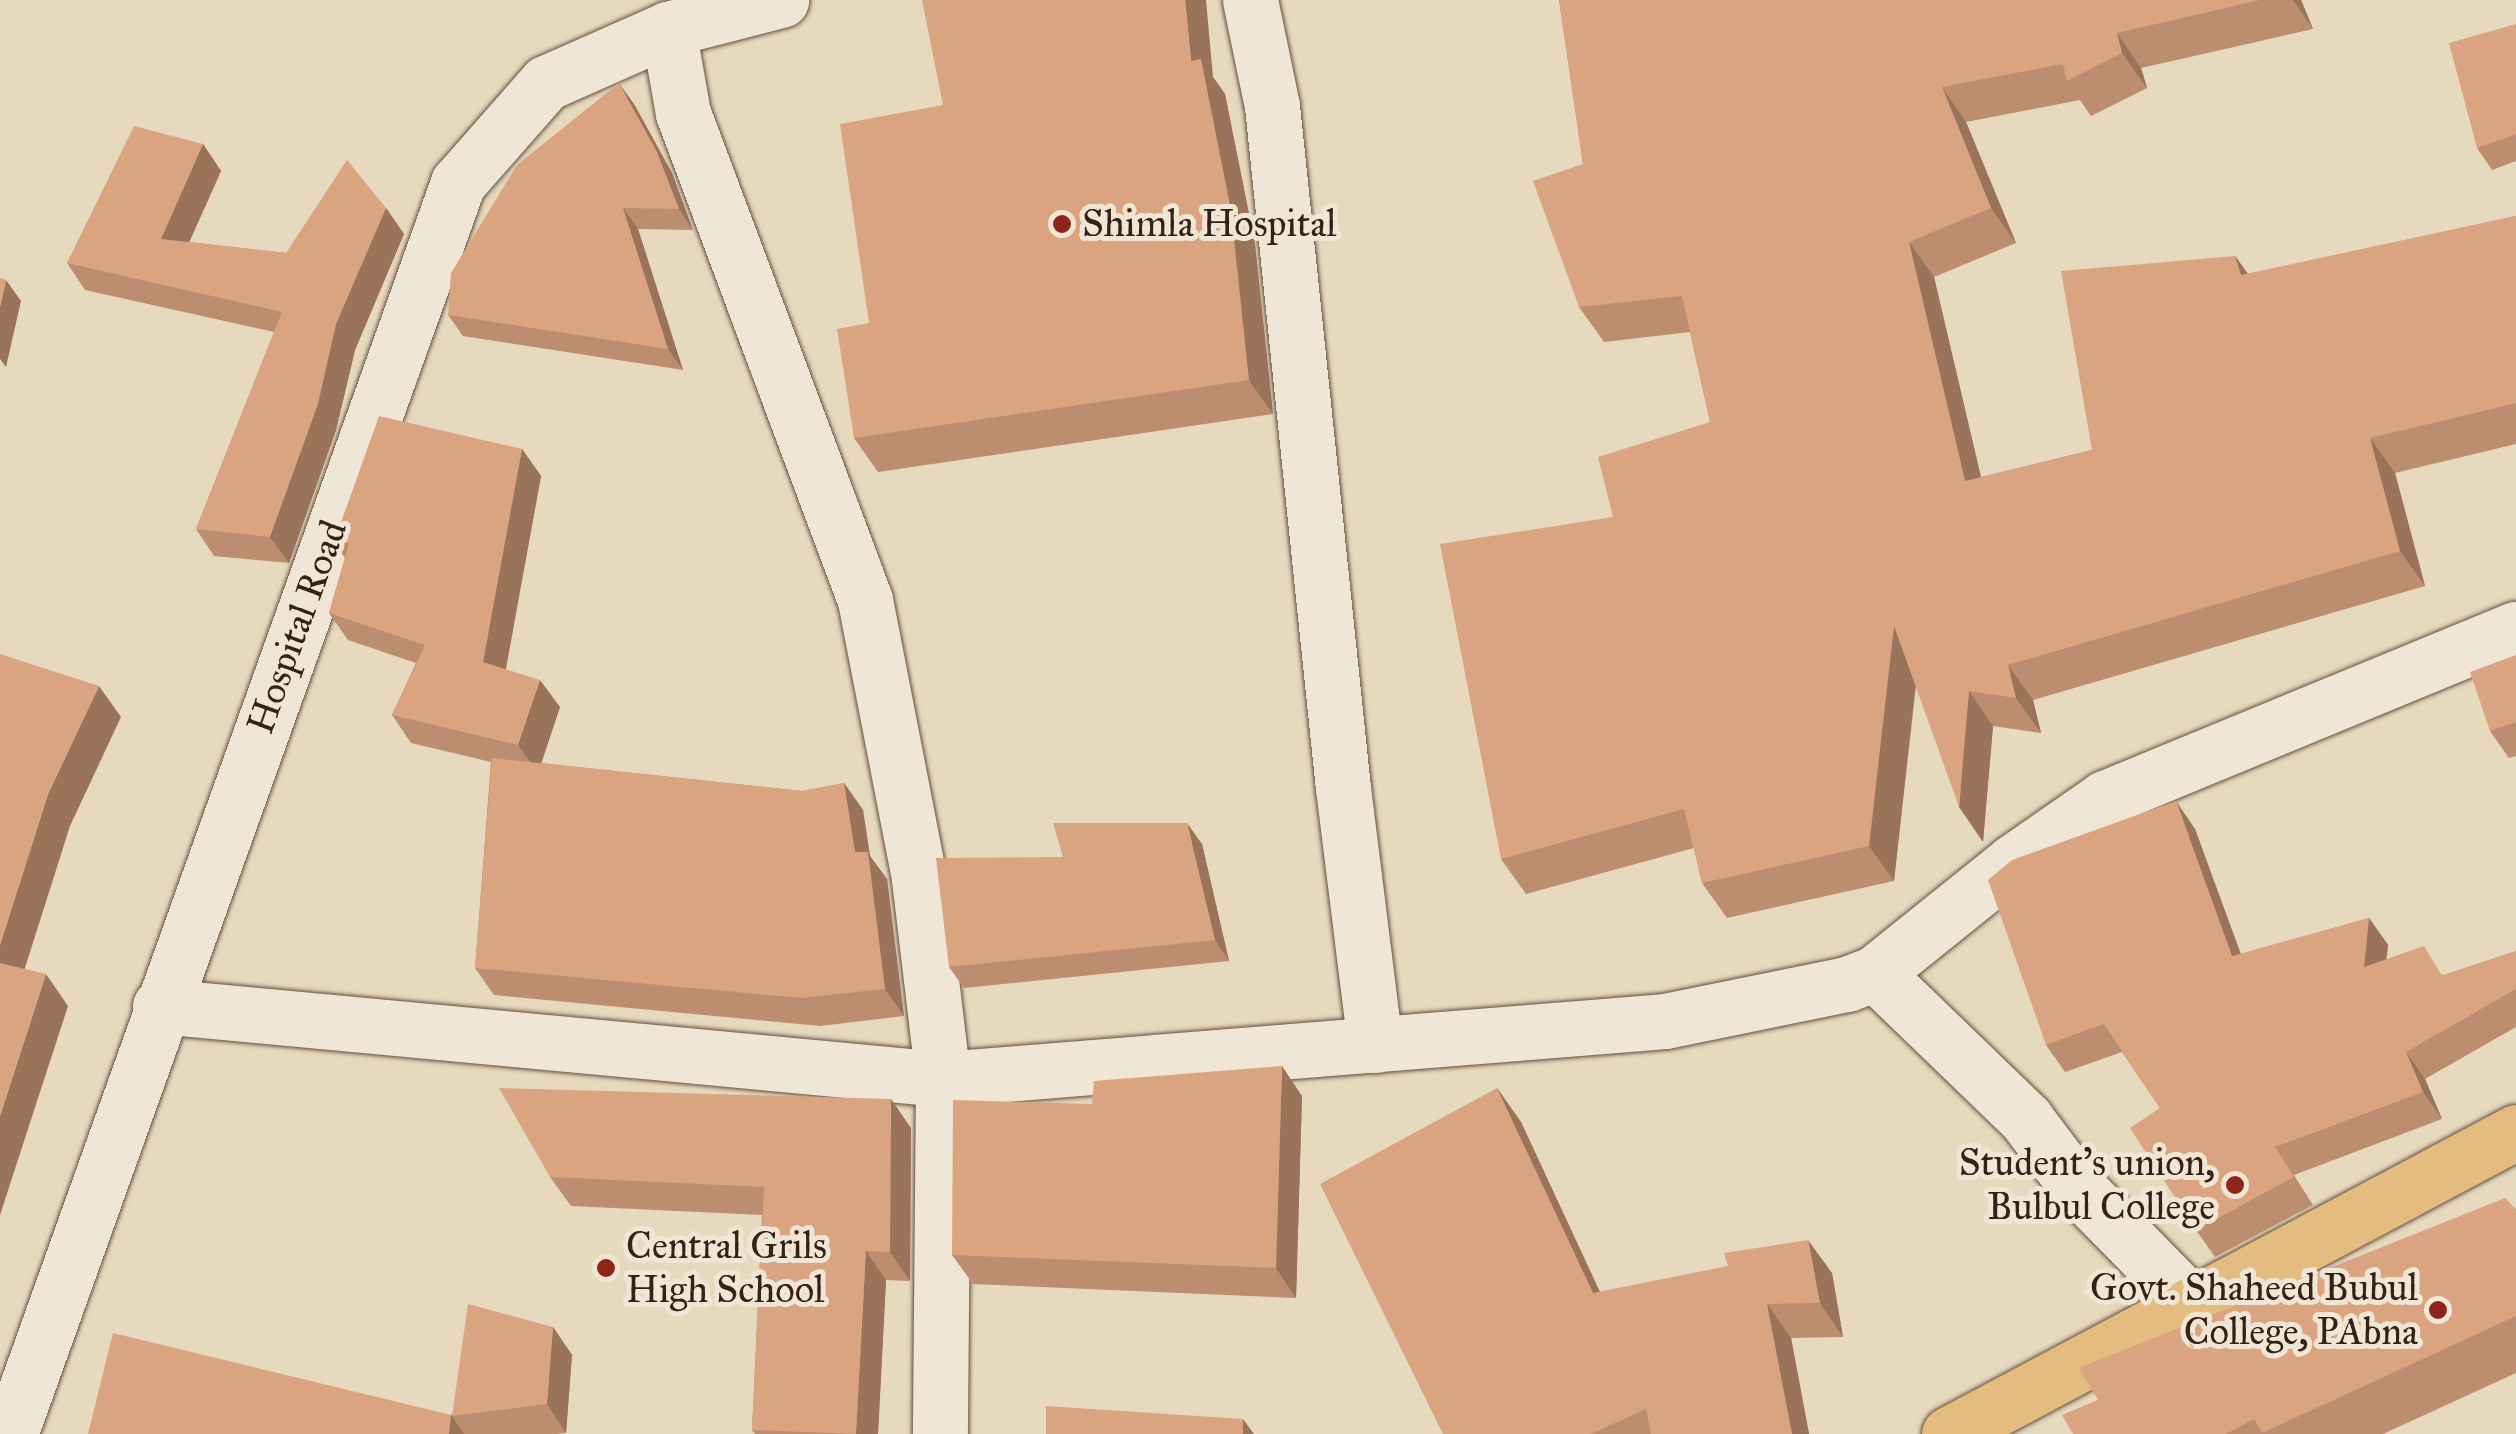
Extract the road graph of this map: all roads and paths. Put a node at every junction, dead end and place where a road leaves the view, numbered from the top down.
1 (781, 0) edge
2 (1250, 0) edge
3 (668, 29) junction
4 (2516, 629) edge
5 (1875, 973) junction
6 (160, 1006) junction
7 (1375, 1046) junction
8 (943, 1079) junction
9 (2516, 1132) edge
10 (2194, 1305) junction
11 (10, 1434) edge
12 (940, 1434) edge
13 (1949, 1434) edge

1 - 3 street, Hospital Road
2 - 7 street
3 - 6 street, Hospital Road
3 - 8 street
4 - 5 street
5 - 7 street
5 - 10 street
6 - 8 street
6 - 11 street, Hospital Road
7 - 8 street
8 - 12 street
9 - 10 main road
10 - 13 main road

